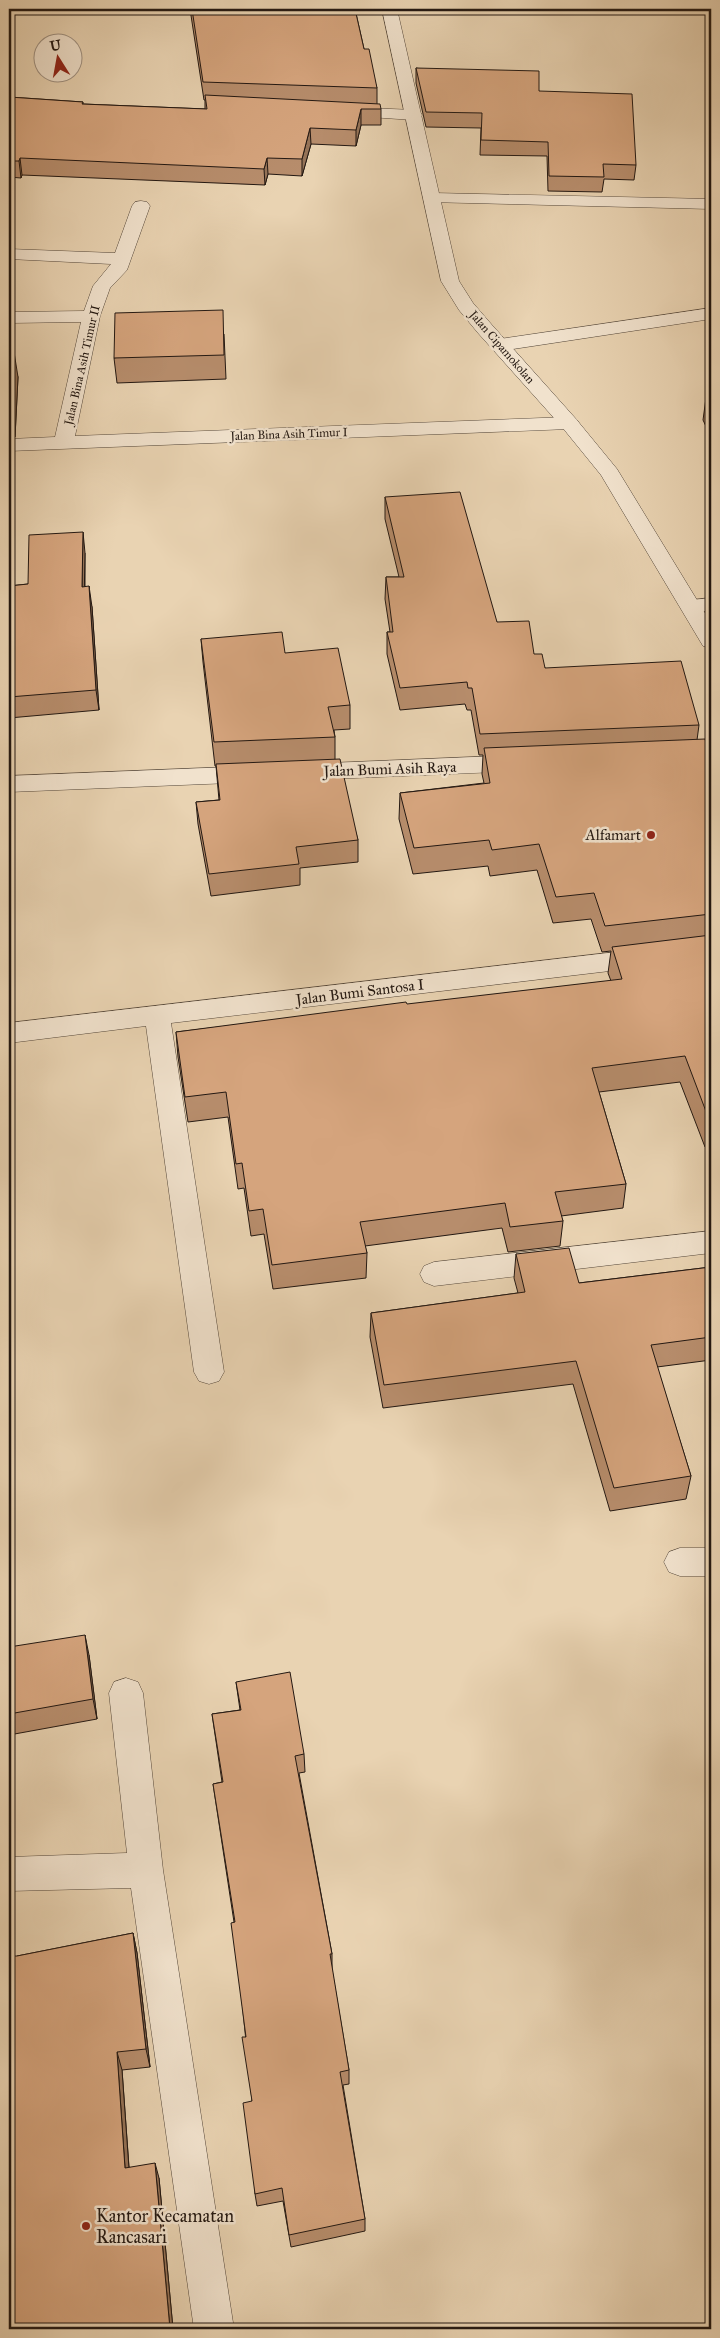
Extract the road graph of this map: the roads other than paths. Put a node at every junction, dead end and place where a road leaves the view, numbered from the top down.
1 (389, 9) edge
2 (329, 112) edge
3 (414, 115) junction
4 (432, 198) junction
5 (711, 204) edge
6 (141, 206) dead end
7 (9, 254) edge
8 (122, 259) junction
9 (711, 313) edge
10 (91, 316) junction
11 (9, 317) edge
12 (500, 345) junction
13 (569, 423) junction
14 (64, 443) junction
15 (9, 445) edge
16 (701, 605) edge
17 (711, 641) edge
18 (543, 762) edge
19 (9, 784) edge
20 (711, 950) edge
21 (157, 1016) junction
22 (9, 1033) edge
23 (711, 1242) edge
24 (434, 1274) dead end
25 (209, 1372) dead end
26 (680, 1562) dead end
27 (711, 1562) edge
28 (126, 1693) dead end
29 (146, 1870) junction
30 (9, 1874) edge
31 (214, 2329) edge

1 - 3 street, Jalan Cipamokolan
2 - 3 street
3 - 4 street, Jalan Cipamokolan
4 - 5 street
4 - 12 street, Jalan Cipamokolan
6 - 8 street, Jalan Bina Asih Timur II
7 - 8 street
8 - 10 street, Jalan Bina Asih Timur II
9 - 12 street
10 - 11 street
10 - 14 street, Jalan Bina Asih Timur II
12 - 13 street, Jalan Cipamokolan
13 - 14 street, Jalan Bina Asih Timur I
13 - 16 street, Jalan Cipamokolan
14 - 15 street, Jalan Bina Asih Timur I
16 - 17 street, Jalan Cipamokolan
18 - 19 street, Jalan Bumi Asih Raya
20 - 21 street, Jalan Bumi Santosa I
21 - 22 street, Jalan Bumi Santosa I
21 - 25 street
23 - 24 street
26 - 27 street
28 - 29 street
29 - 30 street
29 - 31 street

